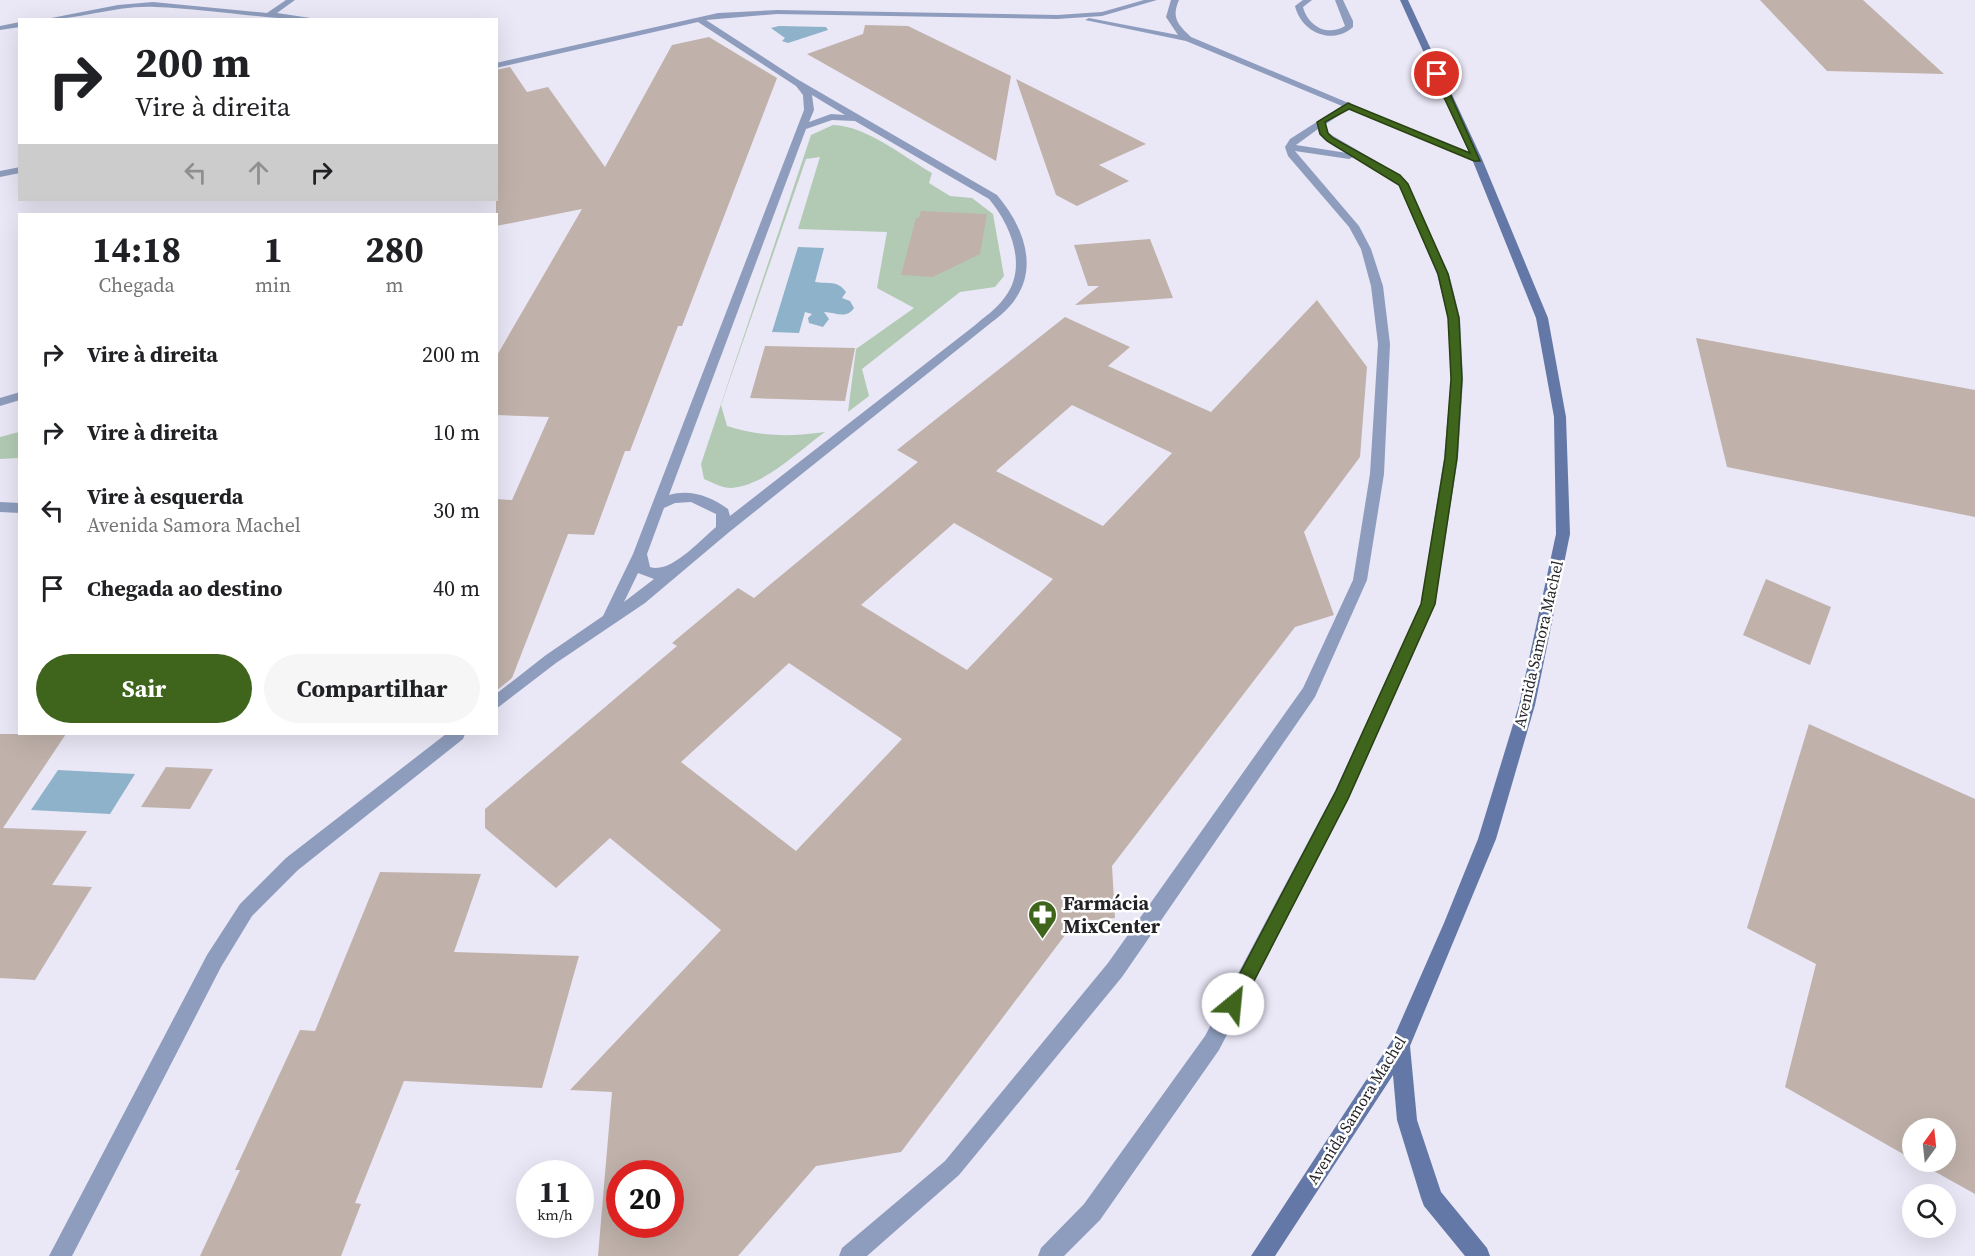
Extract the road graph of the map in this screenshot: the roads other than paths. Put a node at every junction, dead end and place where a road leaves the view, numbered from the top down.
1 (291, 0) edge
2 (1153, 0) edge
3 (1175, 0) edge
4 (1308, 0) edge
5 (1339, 0) edge
6 (1404, 0) edge
7 (269, 15) junction
8 (1057, 16) junction
9 (56, 18) edge
10 (300, 18) edge
11 (699, 19) junction
12 (18, 24) edge
13 (0, 28) edge
14 (1188, 39) junction
15 (498, 66) edge
16 (794, 81) junction
17 (1348, 105) junction
18 (861, 120) junction
19 (1321, 122) junction
20 (803, 127) junction
21 (1290, 147) junction
22 (1477, 159) junction
23 (1363, 161) junction
24 (18, 170) edge
25 (0, 174) edge
26 (18, 397) edge
27 (0, 402) edge
28 (658, 505) junction
29 (0, 507) edge
30 (18, 508) edge
31 (723, 529) junction
32 (640, 555) junction
33 (678, 569) junction
34 (609, 619) junction
35 (498, 701) edge
36 (456, 735) edge
37 (1400, 1046) junction
38 (60, 1256) edge
39 (850, 1256) edge
40 (1049, 1256) edge
41 (1262, 1256) edge
42 (1479, 1256) edge

1 - 7 street
2 - 8 street
3 - 14 street
4 - 5 street
6 - 22 main road, Avenida Samora Machel
7 - 9 street
7 - 10 street
8 - 11 street
8 - 14 street
11 - 15 street
11 - 16 street
12 - 13 street
14 - 17 street
16 - 18 street
16 - 20 street
17 - 19 street
17 - 22 street
18 - 20 street
18 - 31 street
19 - 21 street
19 - 23 street
20 - 28 street
21 - 23 street
21 - 39 street
22 - 37 main road, Avenida Samora Machel
23 - 40 street
24 - 25 street
26 - 27 street
28 - 31 street
28 - 32 street
29 - 30 street
31 - 33 street
32 - 33 street
32 - 34 street
33 - 34 street
34 - 35 street
36 - 38 street
37 - 41 main road, Avenida Samora Machel
37 - 42 main road

